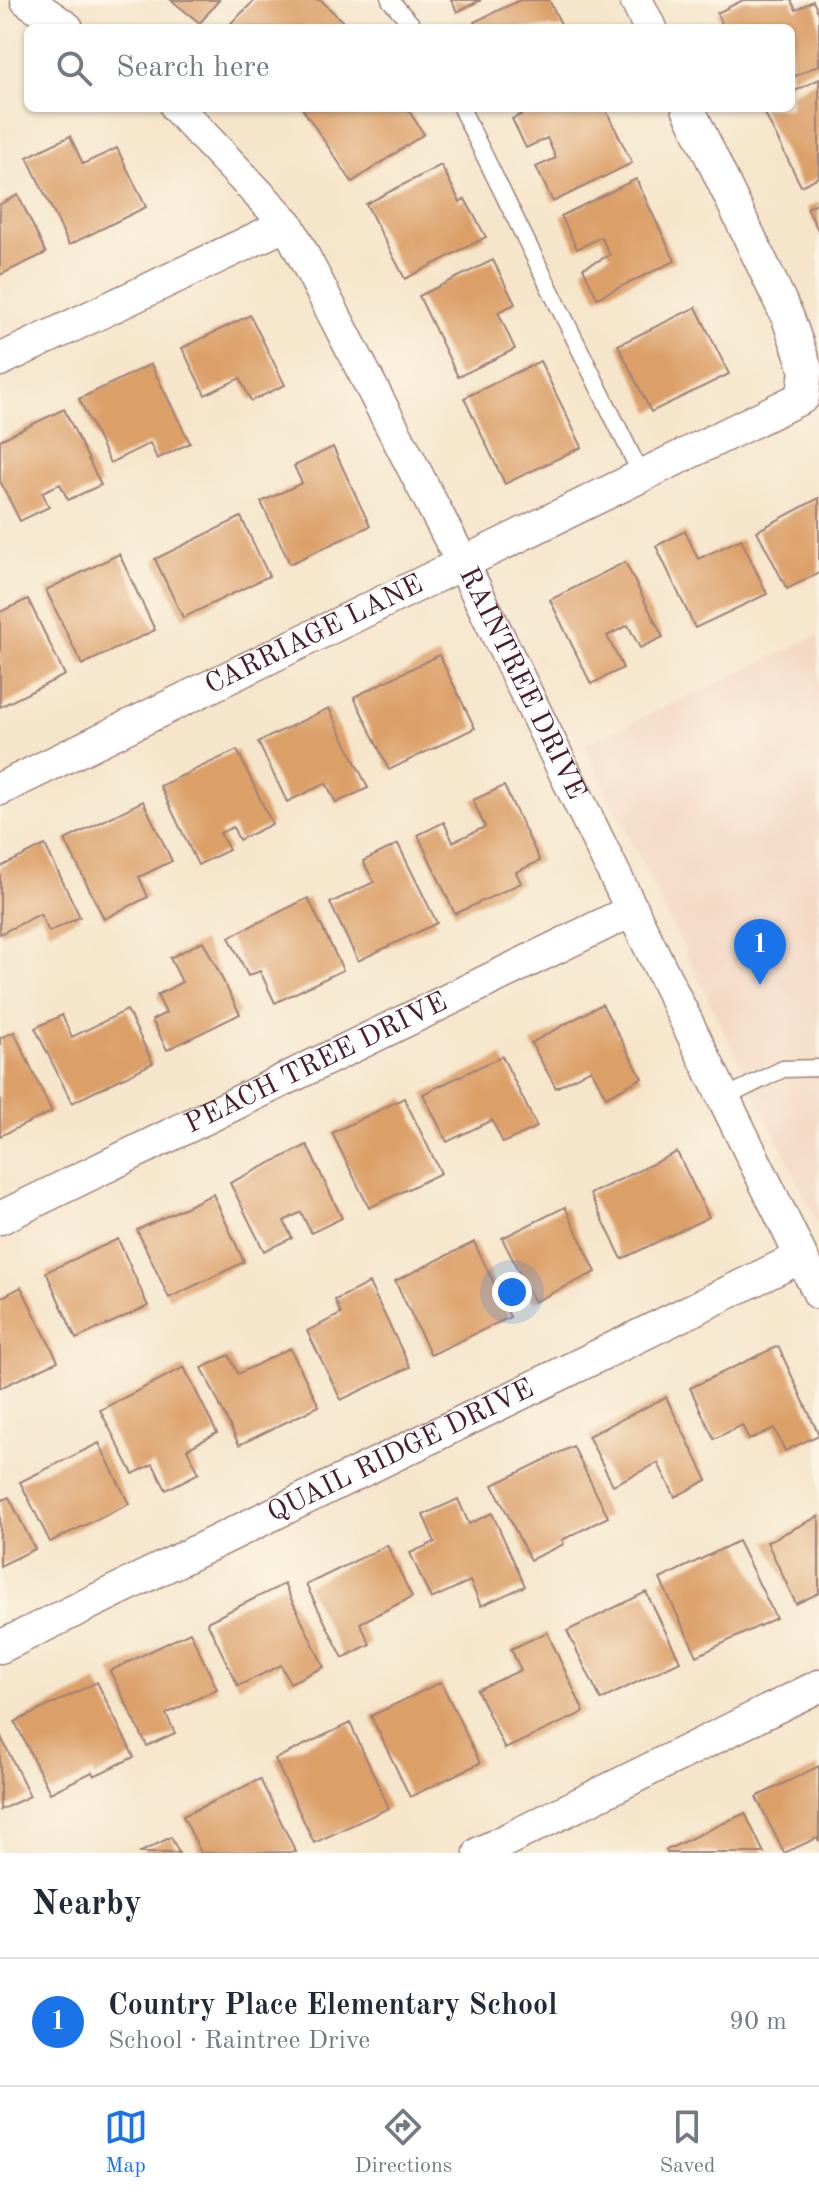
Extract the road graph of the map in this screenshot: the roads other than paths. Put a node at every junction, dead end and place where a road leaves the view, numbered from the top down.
1 (27, 0) edge
2 (390, 0) edge
3 (636, 0) edge
4 (61, 24) edge
5 (411, 24) edge
6 (648, 24) edge
7 (181, 112) edge
8 (463, 112) edge
9 (690, 112) edge
10 (287, 224) junction
11 (0, 360) edge
12 (642, 476) junction
13 (463, 564) junction
14 (0, 789) edge
15 (633, 910) junction
16 (819, 1068) edge
17 (724, 1098) junction
18 (0, 1218) edge
19 (801, 1257) junction
20 (819, 1293) edge
21 (0, 1647) edge
22 (819, 1686) edge
23 (480, 1853) edge

1 - 4 street
2 - 5 lane
3 - 6 street
7 - 10 street, RAINTREE DRIVE
8 - 12 lane
9 - 12 street, CARRIAGE LANE
10 - 11 street
10 - 13 street, RAINTREE DRIVE
12 - 13 street, CARRIAGE LANE
13 - 14 street, CARRIAGE LANE
13 - 15 street, RAINTREE DRIVE
15 - 17 street, RAINTREE DRIVE
15 - 18 street, PEACH TREE DRIVE
16 - 17 lane
17 - 19 street, RAINTREE DRIVE
19 - 20 street, RAINTREE DRIVE
19 - 21 street, QUAIL RIDGE DRIVE
22 - 23 street

